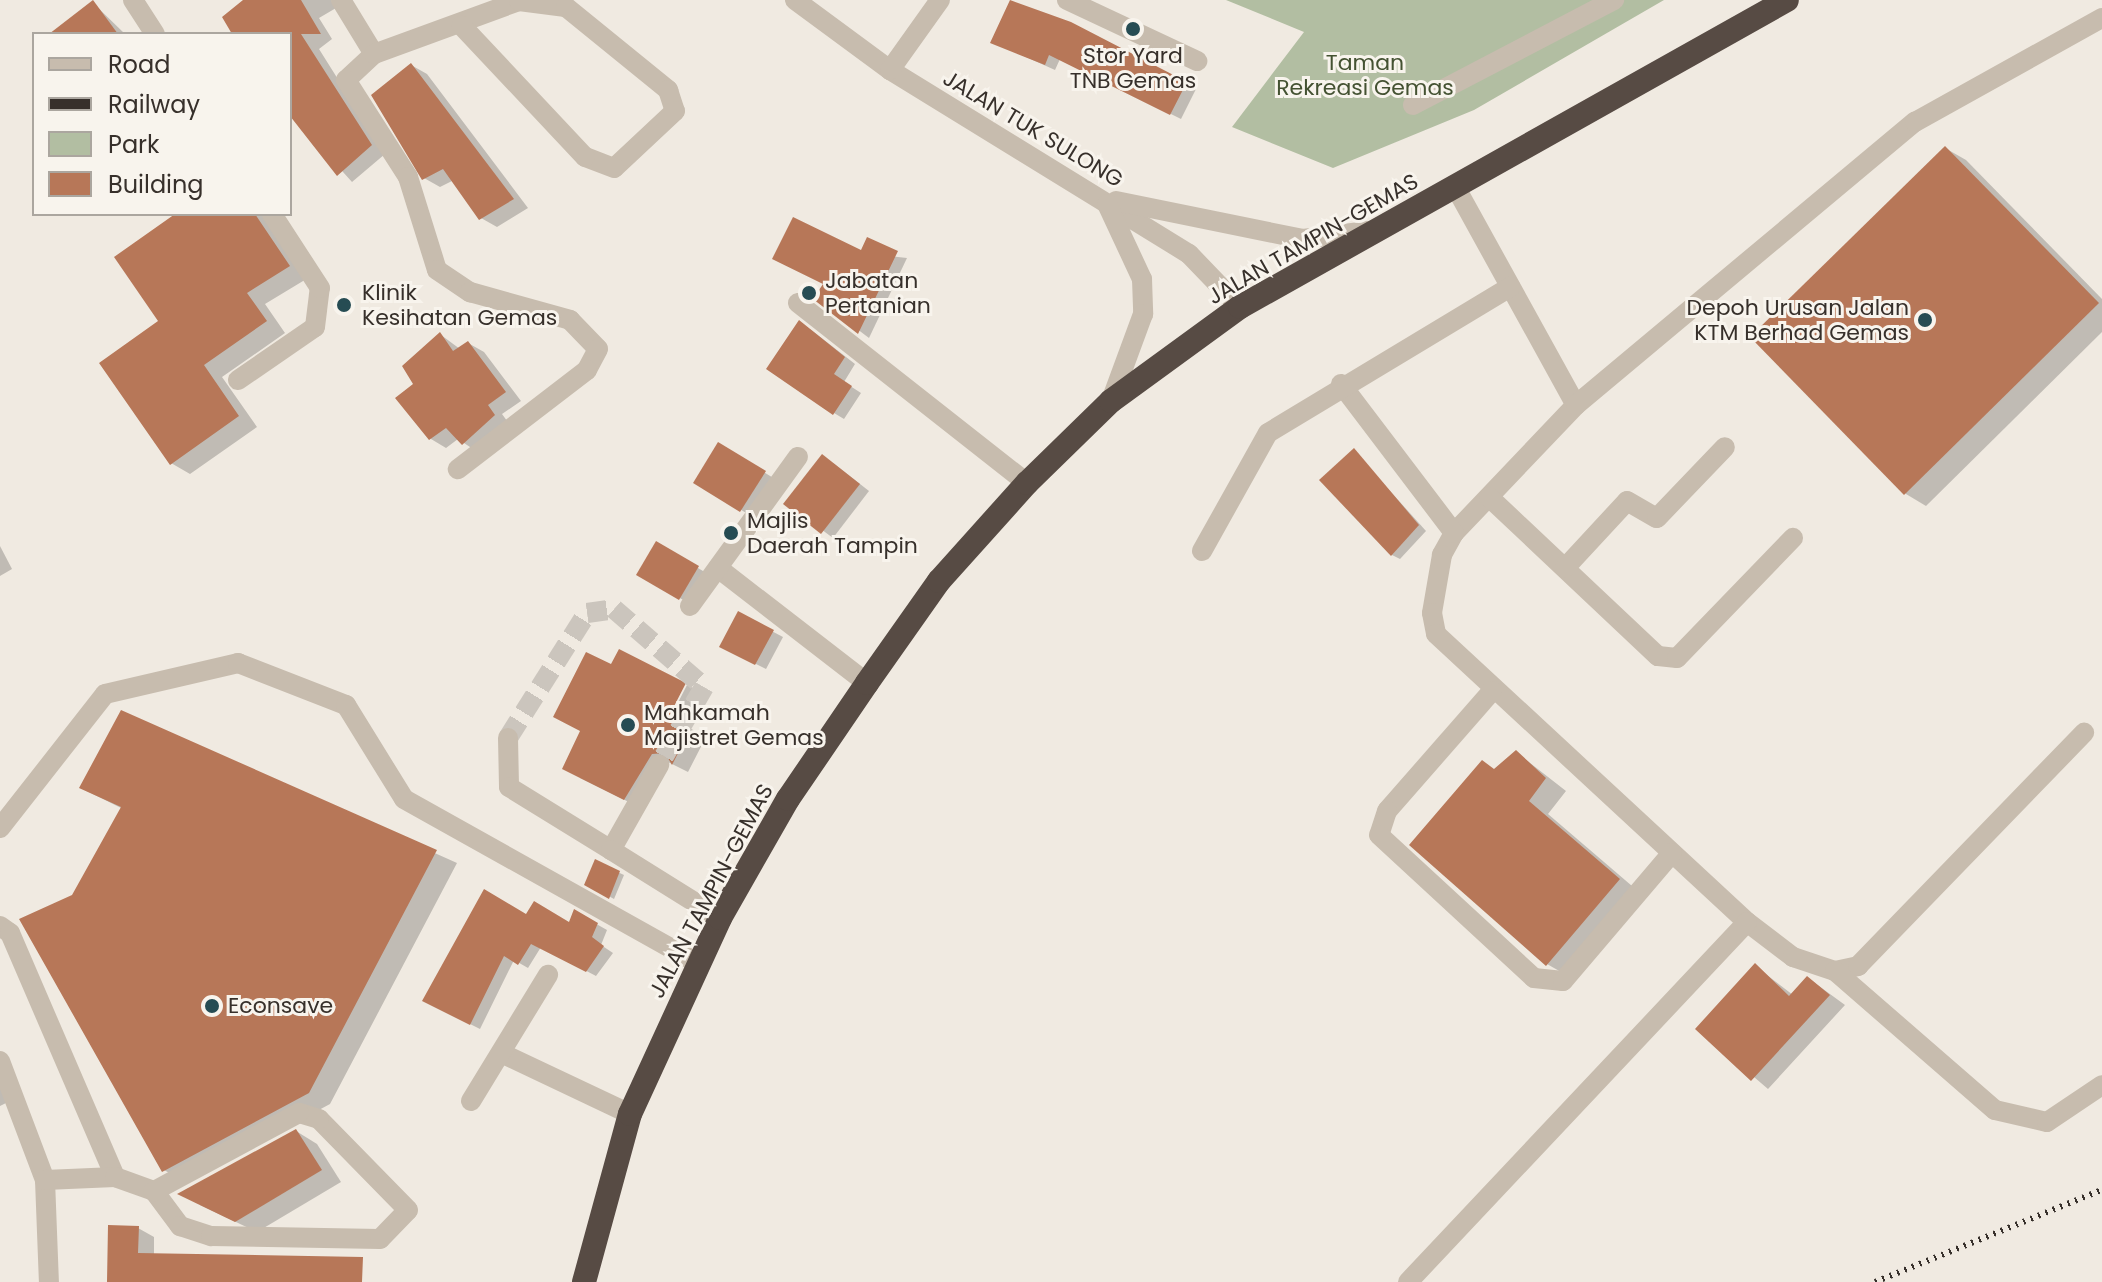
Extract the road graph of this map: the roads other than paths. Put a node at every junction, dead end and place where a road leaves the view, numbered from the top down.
1 (133, 0) edge
2 (341, 0) edge
3 (795, 0) edge
4 (940, 0) edge
5 (1067, 0) edge
6 (1614, 0) edge
7 (1787, 0) edge
8 (2102, 18) edge
9 (462, 26) junction
10 (154, 32) edge
11 (374, 54) junction
12 (1197, 61) dead end
13 (890, 70) junction
14 (1413, 105) dead end
15 (1456, 188) junction
16 (1104, 199) junction
17 (273, 216) edge
18 (1378, 229) junction
19 (1510, 287) junction
20 (798, 303) dead end
21 (1240, 307) junction
22 (238, 380) dead end
23 (1341, 384) junction
24 (1111, 401) junction
25 (1576, 405) junction
26 (1725, 447) dead end
27 (798, 457) dead end
28 (458, 469) dead end
29 (1027, 483) junction
30 (1489, 497) junction
31 (1454, 533) junction
32 (1793, 538) dead end
33 (1202, 551) dead end
34 (718, 568) junction
35 (1565, 568) junction
36 (690, 606) dead end
37 (867, 683) junction
38 (1492, 691) junction
39 (2084, 733) dead end
40 (508, 738) tunnel mouth
41 (659, 765) tunnel mouth
42 (0, 828) edge
43 (611, 850) junction
44 (1672, 853) junction
45 (720, 918) junction
46 (1747, 922) junction
47 (0, 926) edge
48 (697, 963) junction
49 (1835, 971) junction
50 (548, 975) dead end
51 (501, 1053) junction
52 (0, 1061) edge
53 (2102, 1085) edge
54 (471, 1101) dead end
55 (630, 1114) junction
56 (115, 1177) junction
57 (45, 1180) junction
58 (154, 1191) junction
59 (49, 1282) edge
60 (584, 1282) edge
61 (1408, 1282) edge

1 - 10 street
2 - 11 street
3 - 13 street, JALAN TUK SULONG
4 - 13 street
5 - 12 street
6 - 14 street
7 - 15 highway, JALAN TAMPIN-GEMAS
8 - 25 street
9 - 9 street
9 - 11 street
11 - 28 street
13 - 16 street, JALAN TUK SULONG
15 - 18 highway, JALAN TAMPIN-GEMAS
15 - 19 street
16 - 18 street
16 - 21 street, JALAN TUK SULONG
16 - 24 street
17 - 22 street
18 - 21 highway, JALAN TAMPIN-GEMAS
19 - 23 street
19 - 25 street
20 - 29 street
21 - 24 highway, JALAN TAMPIN-GEMAS
23 - 31 street
23 - 33 street
24 - 29 highway, JALAN TAMPIN-GEMAS
25 - 30 street
26 - 35 street
27 - 34 street
29 - 37 highway, JALAN TAMPIN-GEMAS
30 - 31 street
30 - 35 street
31 - 38 street
32 - 35 street
34 - 36 street
34 - 37 street
37 - 45 highway, JALAN TAMPIN-GEMAS
38 - 44 street
38 - 44 street
39 - 49 street
40 - 43 street
41 - 43 street
42 - 48 street
43 - 45 street
44 - 46 street
45 - 48 highway, JALAN TAMPIN-GEMAS
46 - 49 street
46 - 61 street
47 - 56 street
48 - 55 highway, JALAN TAMPIN-GEMAS
49 - 53 street
50 - 51 street
51 - 54 street
51 - 55 street
52 - 57 street
55 - 60 highway, JALAN TAMPIN-GEMAS
56 - 57 street
56 - 58 street
57 - 59 street
58 - 58 street

